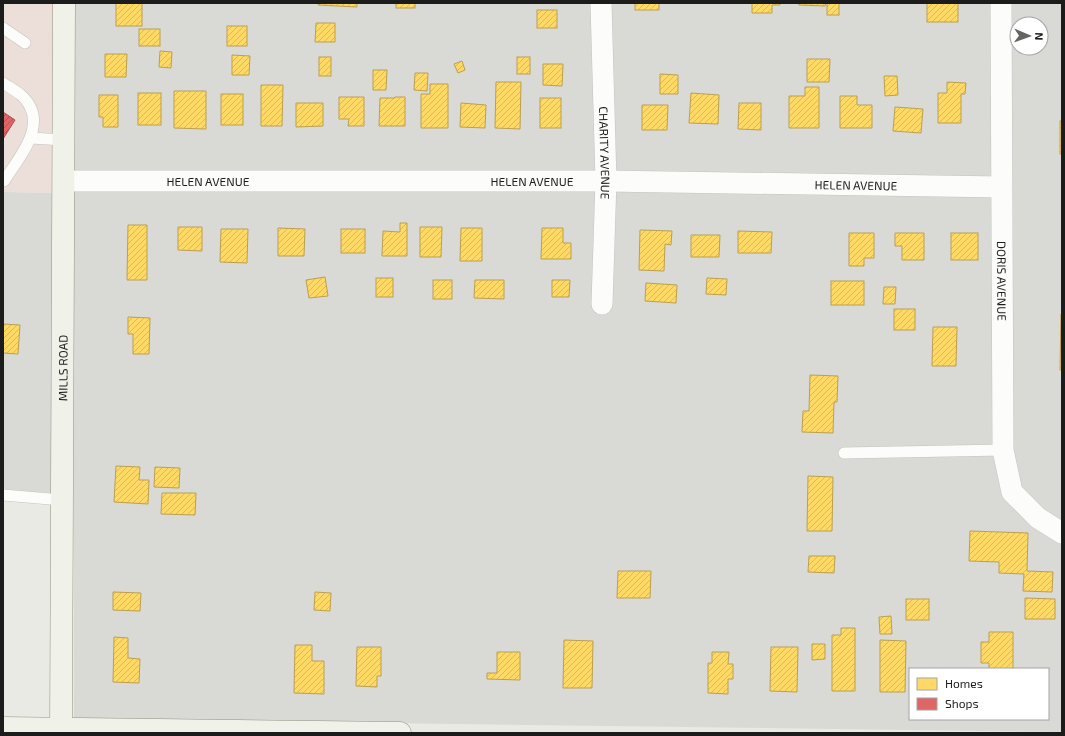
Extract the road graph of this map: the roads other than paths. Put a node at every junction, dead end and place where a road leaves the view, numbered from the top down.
1 (64, 3) edge
2 (601, 3) edge
3 (1001, 3) edge
4 (3, 28) edge
5 (25, 43) dead end
6 (3, 83) edge
7 (31, 138) junction
8 (64, 140) junction
9 (4, 181) edge
10 (64, 181) junction
11 (606, 181) junction
12 (1001, 187) junction
13 (602, 304) dead end
14 (1003, 450) junction
15 (844, 453) dead end
16 (3, 495) edge
17 (62, 500) junction
18 (1062, 533) edge
19 (10, 730) edge
20 (61, 731) edge
21 (114, 731) edge
22 (332, 732) edge
23 (400, 733) edge

1 - 8 street, MILLS ROAD
2 - 11 street, CHARITY AVENUE
3 - 12 street, DORIS AVENUE
4 - 5 lane
6 - 7 lane
7 - 8 lane
7 - 9 lane
8 - 10 street, MILLS ROAD
10 - 11 street, HELEN AVENUE
10 - 17 street, MILLS ROAD
11 - 12 street, HELEN AVENUE
11 - 13 street, CHARITY AVENUE
12 - 14 street, DORIS AVENUE
14 - 15 lane
14 - 18 street, DORIS AVENUE
16 - 17 lane
17 - 20 street, MILLS ROAD
19 - 20 street
20 - 21 street
21 - 22 street
22 - 23 street

